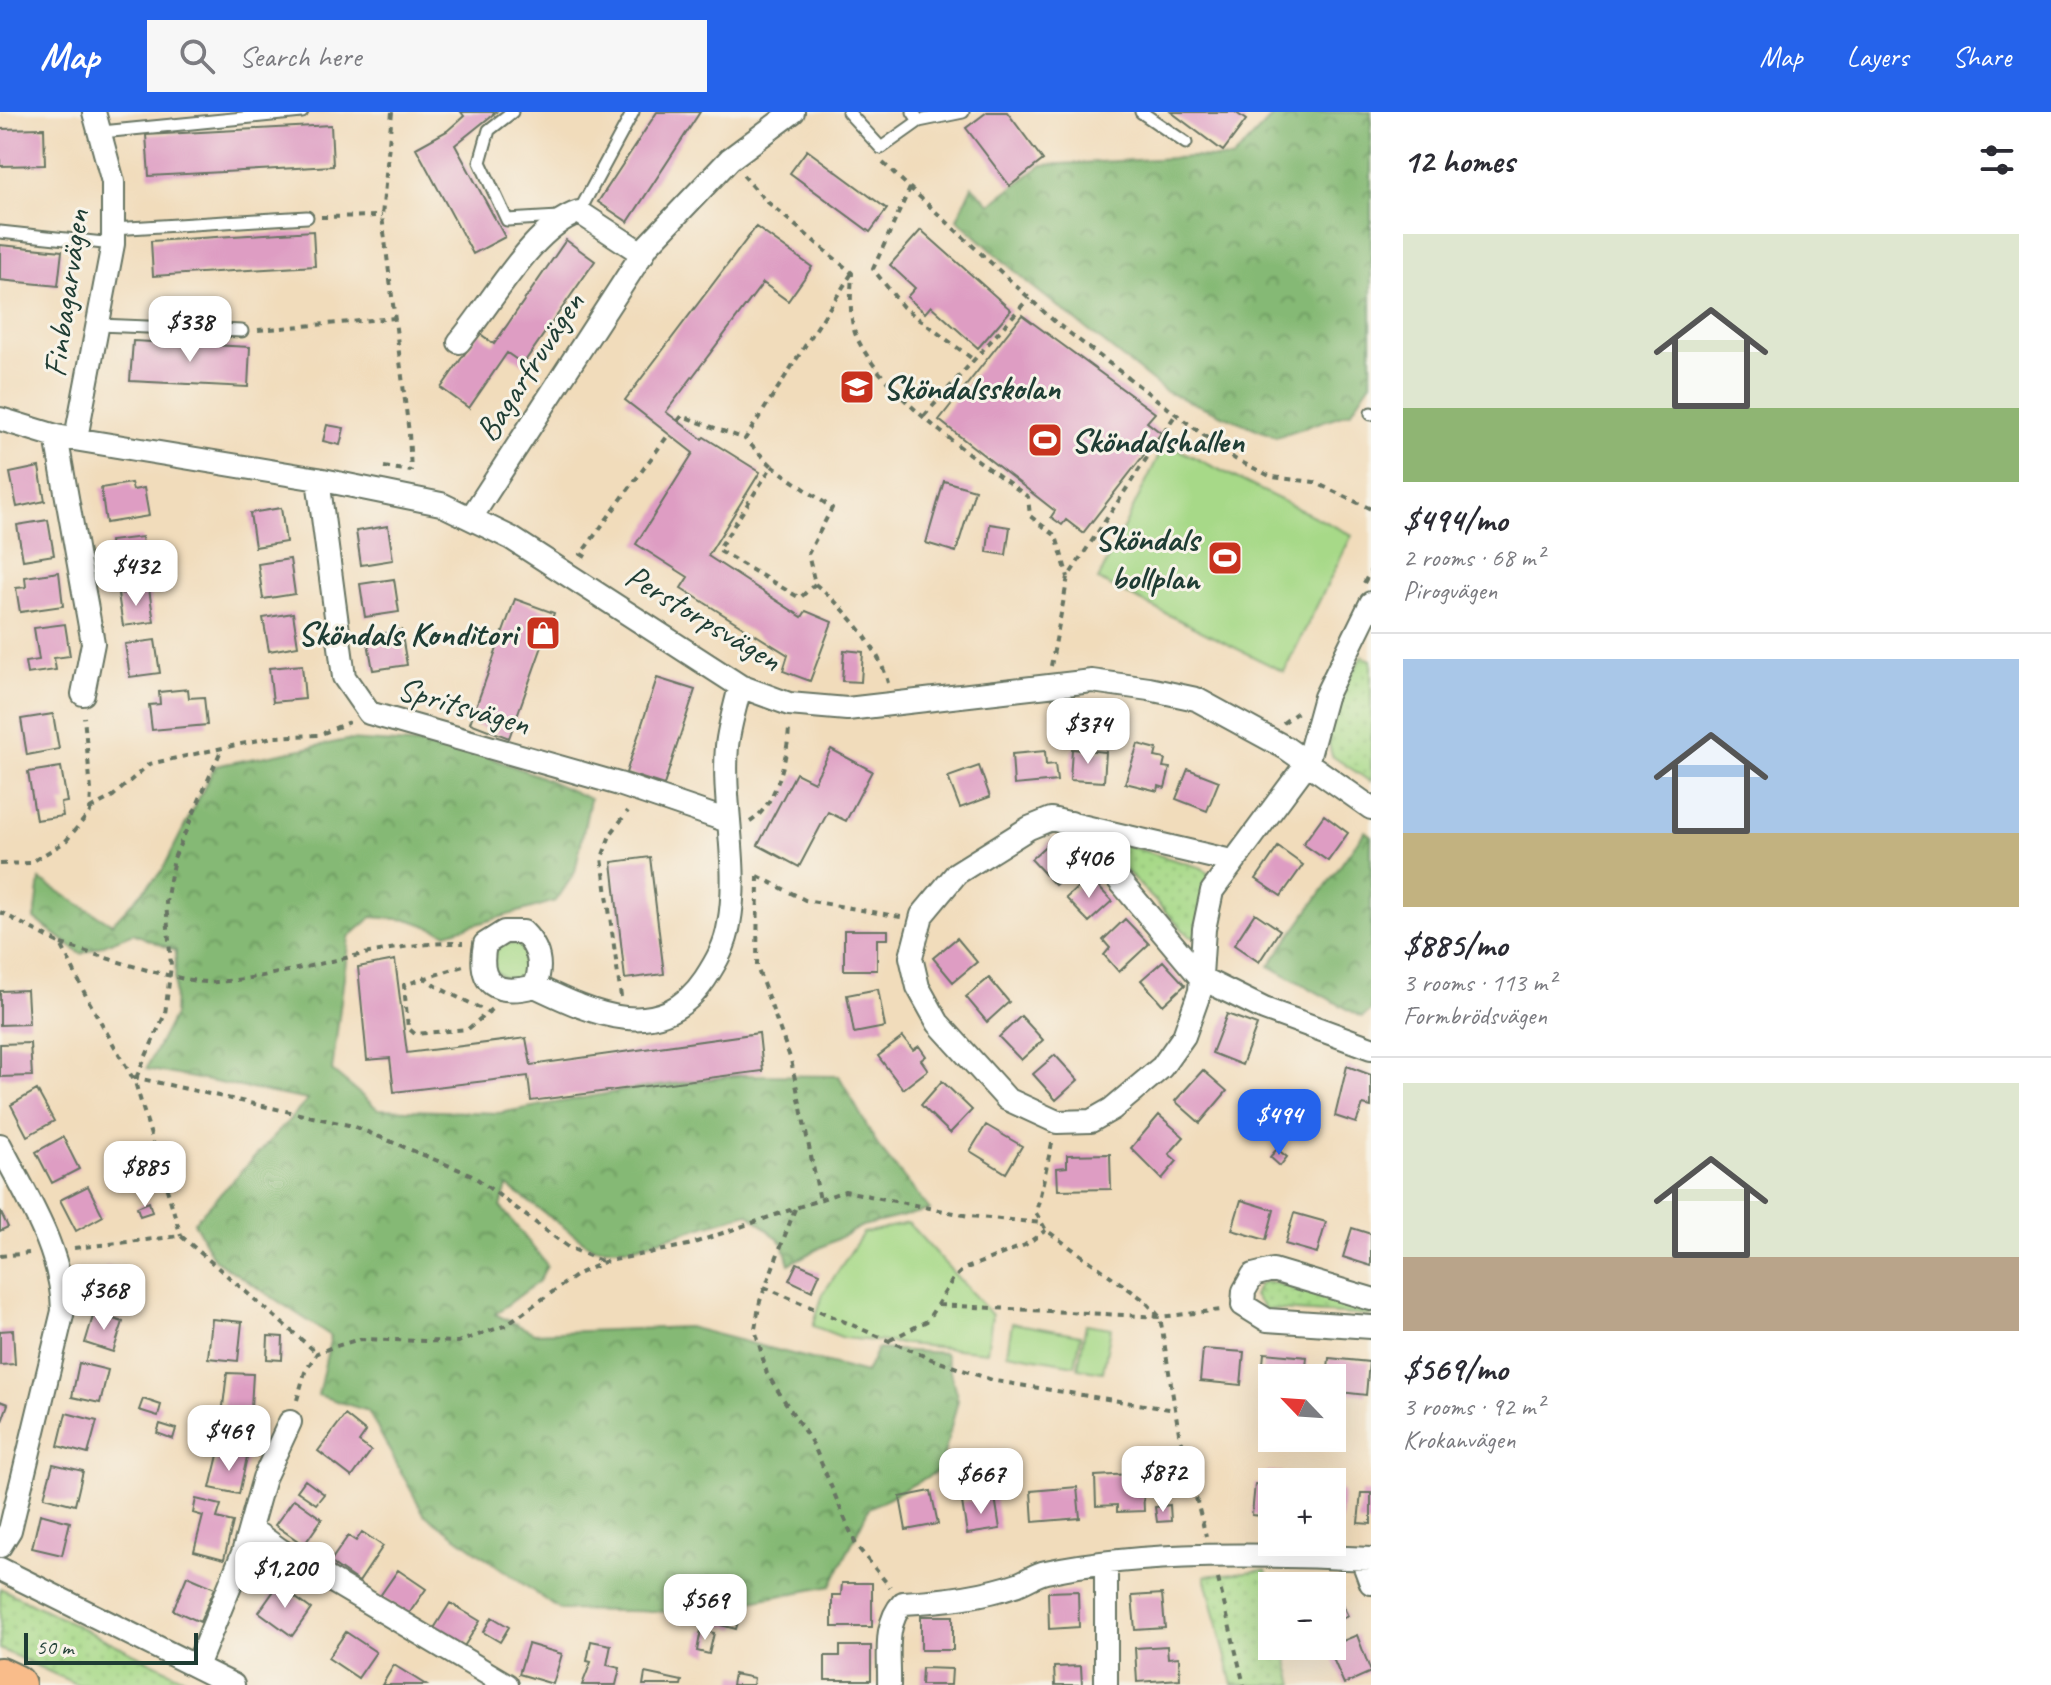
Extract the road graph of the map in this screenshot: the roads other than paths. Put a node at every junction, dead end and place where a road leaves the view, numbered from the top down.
1 (302, 112) edge
2 (512, 112) edge
3 (633, 112) edge
4 (793, 112) edge
5 (848, 112) edge
6 (963, 112) edge
7 (1141, 112) edge
8 (916, 117) edge
9 (98, 122) edge
10 (1186, 143) dead end
11 (572, 215) junction
12 (307, 217) road end
13 (0, 232) edge
14 (113, 236) junction
15 (643, 254) junction
16 (99, 325) junction
17 (242, 331) road end
18 (459, 342) dead end
19 (0, 419) edge
20 (66, 437) junction
21 (318, 479) junction
22 (472, 516) junction
23 (1368, 593) edge
24 (1350, 647) junction
25 (1371, 658) edge
26 (740, 686) junction
27 (83, 694) road end
28 (1307, 763) junction
29 (1371, 808) edge
30 (1071, 823) junction
31 (735, 824) junction
32 (1231, 861) junction
33 (1201, 978) junction
34 (535, 986) junction
35 (1371, 1048) edge
36 (0, 1145) edge
37 (1371, 1299) edge
38 (1371, 1327) edge
39 (290, 1422) road end
40 (251, 1529) junction
41 (0, 1546) edge
42 (1367, 1559) edge
43 (1106, 1563) junction
44 (0, 1569) edge
45 (1371, 1583) edge
46 (197, 1666) junction
47 (0, 1678) edge
48 (15, 1685) edge
49 (233, 1685) edge
50 (507, 1685) edge
51 (889, 1685) edge
52 (1106, 1685) edge

1 - 9 lane
2 - 11 lane
3 - 11 lane
4 - 15 street, Bagarfruvägen
5 - 8 lane
6 - 8 lane
7 - 10 lane
9 - 14 street, Finbagarvägen
11 - 15 street
11 - 18 street, Bagarfruvägen
12 - 14 lane
13 - 14 lane
14 - 16 street, Finbagarvägen
15 - 22 street, Bagarfruvägen
16 - 17 lane
16 - 20 street, Finbagarvägen
19 - 20 street, Perstorpsvägen
20 - 21 street, Perstorpsvägen
20 - 27 street
21 - 22 street, Perstorpsvägen
21 - 31 street, Spritsvägen
22 - 26 street, Perstorpsvägen
23 - 24 street
24 - 25 street
24 - 28 street
26 - 28 street, Perstorpsvägen
26 - 31 street
28 - 29 street, Perstorpsvägen
28 - 32 street
30 - 32 street
30 - 33 street
30 - 33 street
31 - 34 street
32 - 33 street
33 - 35 street
34 - 34 street
36 - 41 street
37 - 38 street
39 - 40 street
40 - 46 street
40 - 50 street
42 - 43 street
42 - 45 street
43 - 51 street
43 - 52 street
44 - 46 street
46 - 49 street
47 - 48 highway

